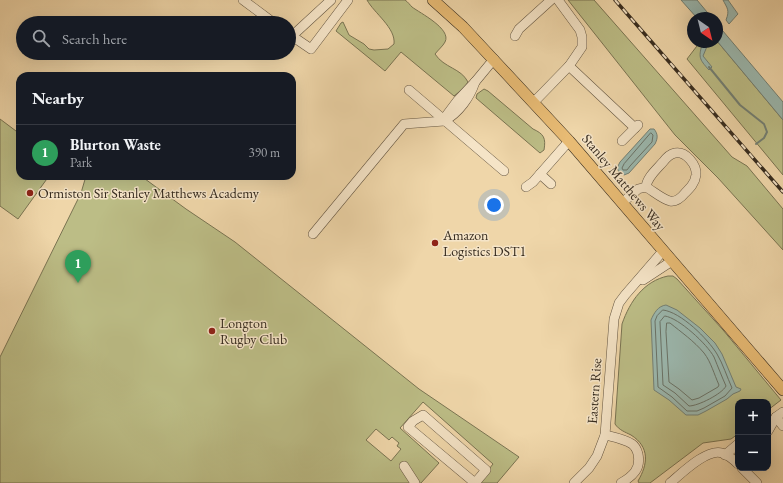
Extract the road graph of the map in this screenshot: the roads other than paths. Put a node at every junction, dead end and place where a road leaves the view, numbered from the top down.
1 (242, 0) edge
2 (331, 0) edge
3 (348, 0) edge
4 (433, 0) edge
5 (551, 0) edge
6 (558, 0) edge
7 (264, 16) edge
8 (296, 31) edge
9 (514, 36) dead end
10 (296, 38) edge
11 (494, 59) junction
12 (569, 66) junction
13 (409, 90) dead end
14 (534, 103) junction
15 (444, 121) junction
16 (570, 141) junction
17 (622, 141) dead end
18 (504, 171) dead end
19 (540, 174) junction
20 (551, 184) dead end
21 (526, 187) dead end
22 (646, 187) junction
23 (622, 203) junction
24 (314, 234) dead end
25 (663, 251) junction
26 (672, 261) junction
27 (625, 294) junction
28 (783, 390) edge
29 (776, 416) edge
30 (771, 425) edge
31 (783, 426) edge
32 (605, 435) junction
33 (733, 458) edge
34 (404, 466) dead end
35 (745, 471) edge
36 (415, 483) edge
37 (475, 483) edge
38 (574, 483) edge
39 (621, 483) edge
40 (670, 483) edge
41 (757, 483) edge

1 - 7 street
2 - 8 street
3 - 10 street
4 - 11 main road, Stanley Matthews Way
5 - 9 street
6 - 12 street
11 - 14 main road, Stanley Matthews Way
11 - 15 street
12 - 14 street
12 - 17 street
13 - 15 street
14 - 16 main road, Stanley Matthews Way
15 - 18 street
15 - 24 street
16 - 19 street
16 - 23 main road, Stanley Matthews Way
19 - 20 street
19 - 21 street
22 - 22 street
22 - 23 street
23 - 25 main road, Stanley Matthews Way
25 - 26 main road, Stanley Matthews Way
25 - 27 street, Eastern Rise
26 - 27 street, Eastern Rise
26 - 28 main road, Stanley Matthews Way
27 - 32 street, Eastern Rise
29 - 30 street
29 - 31 street
32 - 38 street, Eastern Rise
32 - 39 street
33 - 40 street
34 - 36 street
35 - 41 street
37 - 37 street

